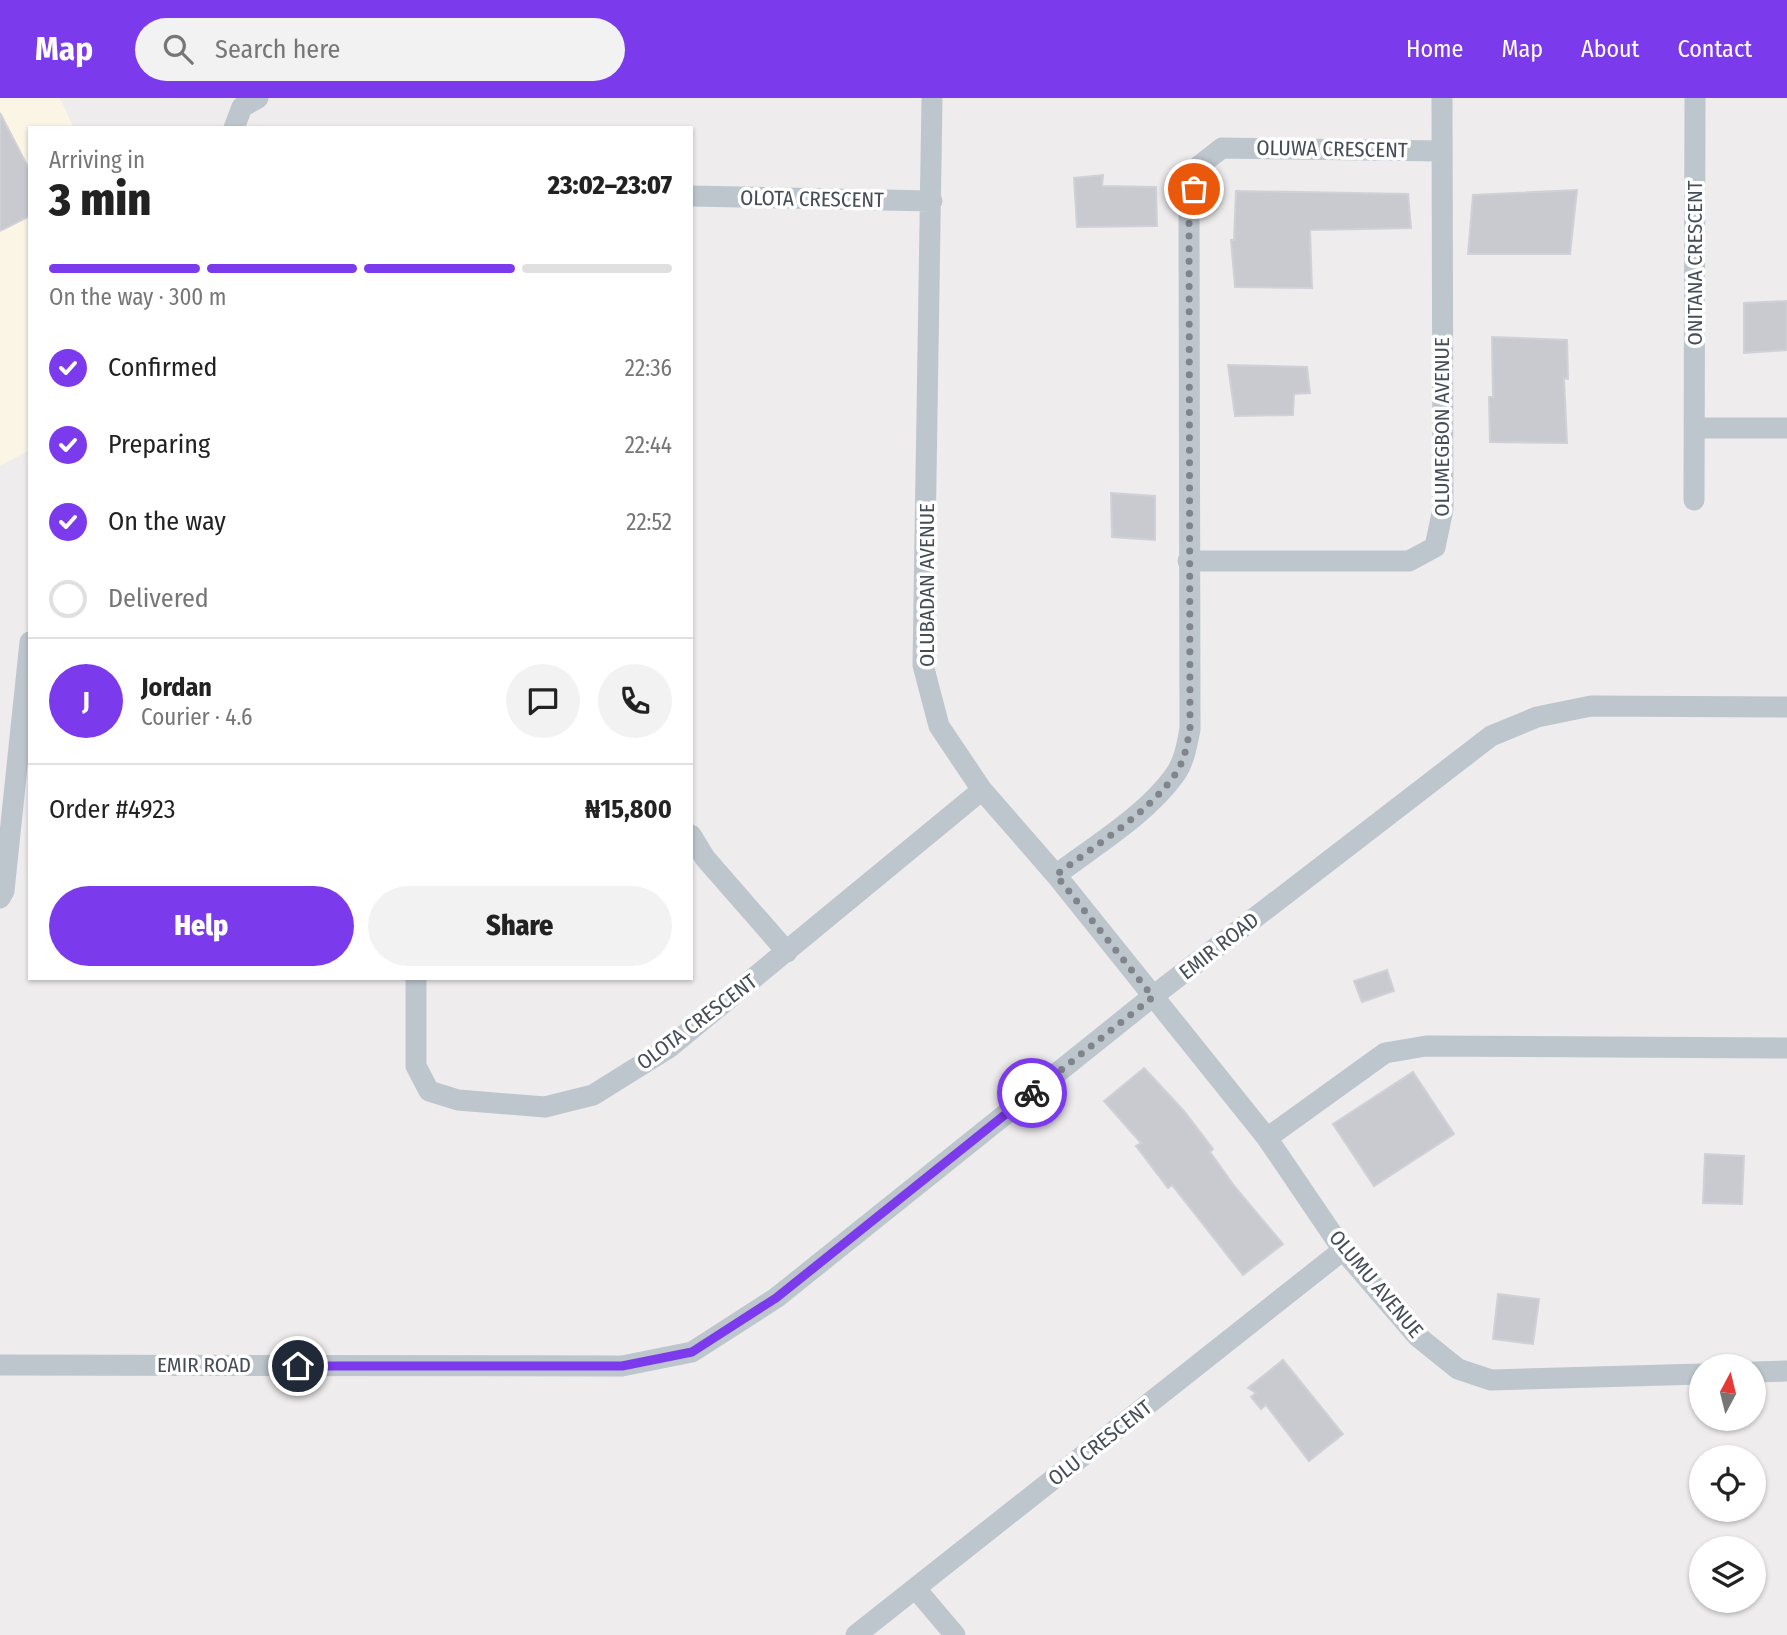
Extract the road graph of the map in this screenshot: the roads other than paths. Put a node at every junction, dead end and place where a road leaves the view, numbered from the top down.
1 (258, 98) edge
2 (932, 98) edge
3 (1442, 98) edge
4 (1695, 98) edge
5 (235, 126) edge
6 (1441, 150) junction
7 (693, 196) edge
8 (932, 201) junction
9 (1694, 428) junction
10 (1787, 428) edge
11 (1694, 500) dead end
12 (1188, 561) junction
13 (28, 661) edge
14 (1787, 707) edge
15 (982, 790) junction
16 (693, 838) edge
17 (1056, 875) junction
18 (0, 898) edge
19 (787, 952) junction
20 (416, 980) edge
21 (1153, 997) junction
22 (1787, 1048) edge
23 (1267, 1138) junction
24 (1343, 1250) junction
25 (0, 1365) edge
26 (1787, 1371) edge
27 (1766, 1372) edge
28 (1689, 1374) edge
29 (916, 1589) junction
30 (856, 1635) edge
31 (955, 1635) edge

1 - 5 street
2 - 8 street, OLUBADAN AVENUE
3 - 6 street, OLUMEGBON AVENUE
4 - 9 street, ONITANA CRESCENT
6 - 12 street, OLUWA CRESCENT
6 - 12 street, OLUMEGBON AVENUE
7 - 8 street, OLOTA CRESCENT
8 - 15 street, OLUBADAN AVENUE
9 - 10 street
9 - 11 street, ONITANA CRESCENT
12 - 17 street, OLUWA CRESCENT
13 - 18 street
14 - 21 street, EMIR ROAD
15 - 17 street, OLUBADAN AVENUE
15 - 19 street, OLOTA CRESCENT
16 - 19 street
17 - 21 street, OLUBADAN AVENUE
19 - 20 street, OLOTA CRESCENT
21 - 23 street, OLUMU AVENUE
21 - 25 street, EMIR ROAD
22 - 23 street
23 - 24 street, OLUMU AVENUE
24 - 28 street, OLUMU AVENUE
24 - 29 street, OLU CRESCENT
26 - 27 street
29 - 30 street, OLU CRESCENT
29 - 31 street

